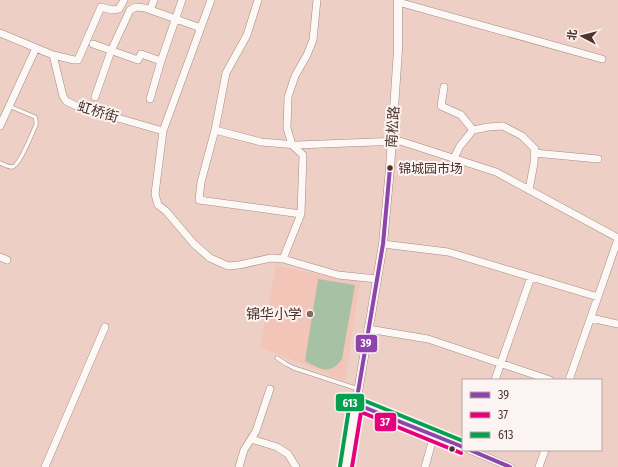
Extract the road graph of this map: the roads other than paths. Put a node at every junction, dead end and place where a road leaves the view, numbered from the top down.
1 (124, 0) edge
2 (154, 0) edge
3 (182, 0) edge
4 (211, 0) edge
5 (258, 0) edge
6 (317, 0) edge
7 (398, 1) edge
8 (150, 10) junction
9 (175, 19) junction
10 (201, 28) junction
11 (0, 33) edge
12 (93, 44) dead end
13 (36, 48) junction
14 (111, 50) junction
15 (53, 55) junction
16 (602, 59) dead end
17 (161, 61) junction
18 (444, 87) dead end
19 (95, 97) dead end
20 (150, 99) dead end
21 (9, 106) junction
22 (0, 126) edge
23 (215, 130) junction
24 (473, 130) junction
25 (163, 131) junction
26 (391, 141) junction
27 (292, 145) junction
28 (534, 153) junction
29 (454, 158) junction
30 (598, 158) dead end
31 (0, 163) edge
32 (529, 190) junction
33 (301, 214) junction
34 (618, 238) edge
35 (383, 244) junction
36 (0, 257) edge
37 (283, 259) junction
38 (7, 260) dead end
39 (531, 277) junction
40 (377, 280) junction
41 (598, 297) junction
42 (590, 318) junction
43 (618, 324) edge
44 (105, 327) dead end
45 (368, 330) junction
46 (277, 358) dead end
47 (501, 363) junction
48 (495, 379) edge
49 (547, 379) edge
50 (569, 379) edge
51 (270, 389) dead end
52 (358, 389) junction
53 (356, 404) junction
54 (434, 435) junction
55 (251, 439) junction
56 (462, 447) edge
57 (472, 451) edge
58 (545, 451) edge
59 (45, 467) edge
60 (239, 467) edge
61 (296, 467) edge
62 (346, 467) edge
63 (425, 467) edge
64 (510, 467) edge
65 (539, 467) edge

1 - 15 street
2 - 8 street
3 - 9 street
4 - 10 street
5 - 23 street
6 - 27 street
7 - 16 street
7 - 26 street, 南松路
8 - 9 street
8 - 14 street
9 - 10 street
9 - 17 street
10 - 25 street
11 - 13 street
12 - 14 street
13 - 15 street
13 - 21 street
14 - 17 street
14 - 19 street
15 - 25 street, 虹桥街
17 - 20 street
18 - 24 street
21 - 22 street
21 - 31 lane
23 - 27 street
23 - 33 street
24 - 28 street
24 - 29 street
25 - 37 street
26 - 27 street
26 - 29 street
26 - 35 street, 南松路
27 - 33 street
28 - 30 street
28 - 32 street
29 - 32 street
32 - 34 street
33 - 37 street
34 - 41 street
35 - 39 street
35 - 40 street, 南松路
36 - 38 street
37 - 40 street
39 - 41 street
39 - 47 street
40 - 45 street, 南松路
41 - 42 street
42 - 43 street
42 - 50 street
44 - 59 street
45 - 47 street
45 - 52 street, 南松路
46 - 52 lane
47 - 48 street
47 - 49 street
51 - 55 street
52 - 53 street, 南松路
53 - 54 street
53 - 62 street, 南松路
54 - 56 street
54 - 63 street
55 - 60 street
55 - 61 street
57 - 64 street
58 - 65 street

